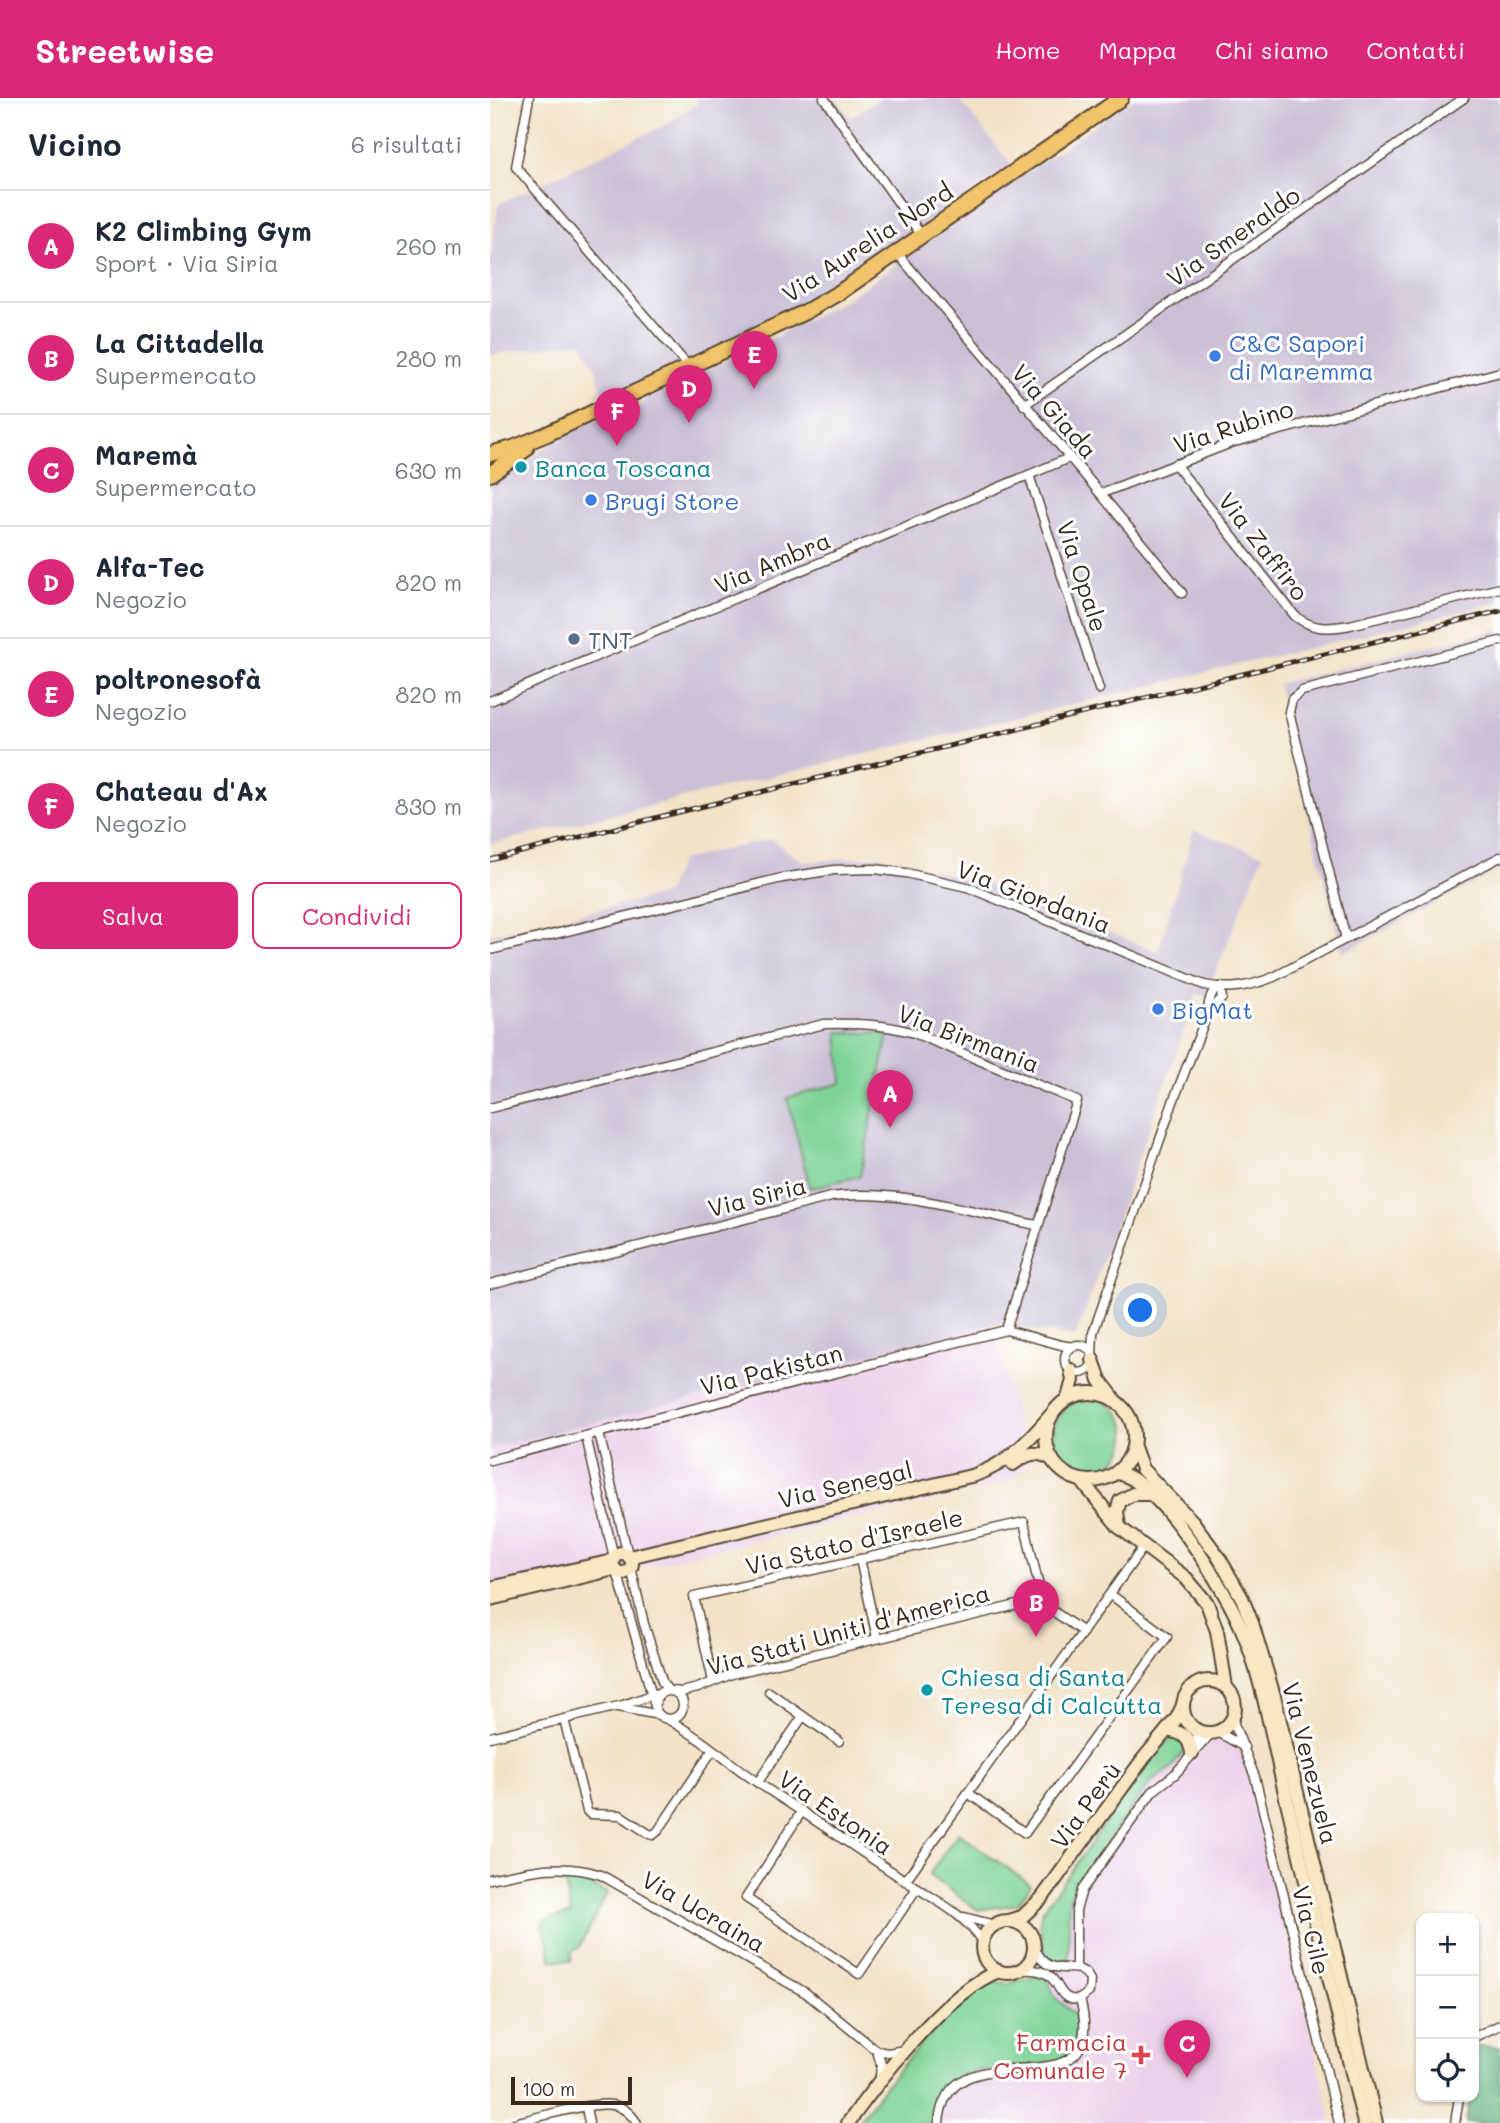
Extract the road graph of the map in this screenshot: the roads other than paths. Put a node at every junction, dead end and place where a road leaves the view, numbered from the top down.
1 (529, 98) edge
2 (824, 98) edge
3 (1121, 98) edge
4 (1464, 98) edge
5 (922, 236) junction
6 (898, 254) junction
7 (689, 367) junction
8 (1500, 372) edge
9 (1024, 405) junction
10 (547, 434) junction
11 (490, 454) edge
12 (1069, 458) junction
13 (1175, 464) junction
14 (490, 474) edge
15 (1030, 475) junction
16 (1102, 493) junction
17 (1500, 588) edge
18 (1182, 593) dead end
19 (1500, 641) edge
20 (1099, 689) dead end
21 (490, 701) edge
22 (1500, 857) edge
23 (1346, 939) junction
24 (490, 950) edge
25 (1204, 985) junction
26 (1220, 987) junction
27 (1236, 988) junction
28 (1210, 998) junction
29 (1222, 998) junction
30 (1207, 1015) junction
31 (490, 1108) edge
32 (1037, 1226) junction
33 (490, 1284) edge
34 (1006, 1330) junction
35 (1093, 1333) junction
36 (1061, 1345) junction
37 (1075, 1346) junction
38 (1066, 1354) junction
39 (1092, 1357) junction
40 (1071, 1370) junction
41 (1113, 1397) junction
42 (1068, 1398) junction
43 (1051, 1416) junction
44 (599, 1433) junction
45 (586, 1436) junction
46 (1134, 1447) junction
47 (1052, 1459) junction
48 (490, 1460) edge
49 (1117, 1473) junction
50 (1104, 1479) junction
51 (1081, 1480) junction
52 (1150, 1494) junction
53 (1101, 1506) junction
54 (1119, 1527) junction
55 (1144, 1546) junction
56 (860, 1559) junction
57 (622, 1563) junction
58 (490, 1588) edge
59 (1110, 1594) junction
60 (490, 1599) edge
61 (1043, 1604) junction
62 (1083, 1632) junction
63 (877, 1638) junction
64 (1220, 1650) junction
65 (713, 1681) junction
66 (1202, 1682) junction
67 (1226, 1687) junction
68 (698, 1688) junction
69 (769, 1692) dead end
70 (659, 1694) junction
71 (1183, 1705) junction
72 (615, 1707) junction
73 (682, 1708) junction
74 (1233, 1715) junction
75 (803, 1716) junction
76 (663, 1717) junction
77 (564, 1719) junction
78 (1193, 1727) junction
79 (1214, 1732) junction
80 (1166, 1733) junction
81 (692, 1734) junction
82 (490, 1737) edge
83 (839, 1741) dead end
84 (1244, 1747) junction
85 (712, 1751) junction
86 (1192, 1753) junction
87 (758, 1782) junction
88 (968, 1793) junction
89 (802, 1811) junction
90 (490, 1879) edge
91 (905, 1881) junction
92 (917, 1888) junction
93 (1042, 1898) junction
94 (962, 1917) junction
95 (1009, 1922) junction
96 (995, 1925) junction
97 (1033, 1942) junction
98 (983, 1948) junction
99 (1076, 1968) junction
100 (1021, 1970) junction
101 (999, 1971) junction
102 (965, 1990) junction
103 (1080, 1999) junction
104 (1500, 2025) edge
105 (1479, 2035) edge
106 (907, 2049) junction
107 (877, 2051) junction
108 (1072, 2067) dead end
109 (1039, 2077) dead end
110 (879, 2081) junction
111 (1458, 2102) edge
112 (586, 2107) junction
113 (514, 2123) edge
114 (589, 2123) edge
115 (637, 2123) edge
116 (848, 2123) edge
117 (939, 2123) edge
118 (1339, 2123) edge
119 (1364, 2123) edge
120 (1376, 2123) edge
121 (1455, 2123) edge

1 - 7 street
2 - 5 street
3 - 5 main road, Via Aurelia Nord
4 - 9 street, Via Smeraldo
5 - 6 main road, Via Aurelia Nord
6 - 7 main road, Via Aurelia Nord
6 - 9 street, Via Giada
7 - 10 main road, Via Aurelia Nord
8 - 13 street, Via Rubino
9 - 12 street, Via Giada
10 - 11 main road, Via Aurelia Nord
10 - 14 main road, Via Aurelia Nord
12 - 15 street, Via Ambra
12 - 16 street, Via Giada
13 - 16 street, Via Rubino
13 - 17 street, Via Zaffiro
15 - 20 street, Via Opale
15 - 21 street, Via Ambra
16 - 18 street, Via Giada
19 - 23 street
22 - 23 street, Via Giordania
23 - 27 street, Via Giordania
24 - 25 street, Via Giordania
25 - 26 street, Via Giordania
25 - 28 street
26 - 27 street, Via Giordania
26 - 28 street
26 - 29 street
27 - 29 street
28 - 30 street
29 - 30 street
30 - 35 street
31 - 32 street, Via Birmania
32 - 33 street, Via Siria
32 - 34 street, Via Birmania
34 - 36 street, Via Pakistan
34 - 44 street, Via Pakistan
35 - 37 street
35 - 39 street
36 - 37 street, Via Pakistan
36 - 38 street
37 - 38 street
37 - 39 street, Via Pakistan
38 - 40 street
39 - 40 street
39 - 41 main road, Via Venezuela
40 - 42 main road
41 - 42 main road
41 - 46 main road, Via Venezuela
42 - 43 main road
43 - 47 main road
43 - 57 main road, Via Senegal
44 - 45 street, Via Pakistan
44 - 57 street
45 - 48 street, Via Pakistan
45 - 57 street
46 - 49 main road
46 - 120 main road, Via Venezuela
47 - 51 main road
47 - 57 main road, Via Senegal
49 - 50 main road
49 - 52 main road, Via Venezuela
50 - 51 main road
50 - 53 main road
51 - 53 main road
52 - 54 main road
52 - 119 main road, Via Venezuela
53 - 54 main road
54 - 55 main road
55 - 59 street
55 - 64 main road
56 - 61 street, Via Stato d'Israele
56 - 63 street
56 - 65 street, Via Stato d'Israele
57 - 58 main road, Via Senegal
57 - 60 main road, Via Senegal
57 - 70 street
57 - 70 street
59 - 62 street
59 - 88 street
61 - 62 street
61 - 63 street, Via Stati Uniti d'America
62 - 88 street
63 - 65 street, Via Stati Uniti d'America
64 - 66 main road, Via Perù
64 - 67 main road
65 - 68 street, Via Stati Uniti d'America
66 - 67 main road
66 - 71 main road, Via Perù
67 - 74 main road
68 - 70 street, Via Stati Uniti d'America
68 - 73 street, Via Stati Uniti d'America
69 - 75 street
70 - 72 street, Via Stati Uniti d'America
70 - 73 street, Via Estonia
70 - 76 street
71 - 78 main road
71 - 80 main road, Via Perù
72 - 76 street, Via Stati Uniti d'America
72 - 77 street, Via Stati Uniti d'America
73 - 76 street
73 - 81 street, Via Estonia
74 - 79 main road
74 - 84 street, Via Cile
75 - 83 street
75 - 87 street
76 - 81 street, Via Estonia
77 - 82 street, Via Stati Uniti d'America
77 - 85 street
78 - 79 main road
78 - 80 main road
78 - 86 street
79 - 84 street
79 - 86 street
80 - 86 main road
80 - 93 main road, Via Perù
81 - 85 street, Via Estonia
84 - 118 street, Via Cile
85 - 87 street, Via Estonia
86 - 99 street
87 - 89 street, Via Estonia
88 - 91 street
89 - 91 street, Via Estonia
89 - 92 street
90 - 107 street, Via Ucraina
91 - 92 street, Via Estonia
92 - 94 street, Via Estonia
93 - 95 main road, Via Perù
93 - 97 main road, Via Perù
94 - 96 street, Via Estonia
94 - 98 street, Via Estonia
95 - 96 main road, Via Perù
95 - 97 main road
96 - 98 main road
97 - 99 street
97 - 100 main road, Via Perù
98 - 101 main road
98 - 102 main road
99 - 103 street
100 - 101 main road
100 - 103 street
101 - 102 main road
102 - 106 main road
103 - 108 street
104 - 105 street
106 - 107 street
106 - 110 main road
107 - 110 street
109 - 117 street
110 - 116 main road
111 - 121 street
112 - 113 street
112 - 114 street
112 - 115 street

